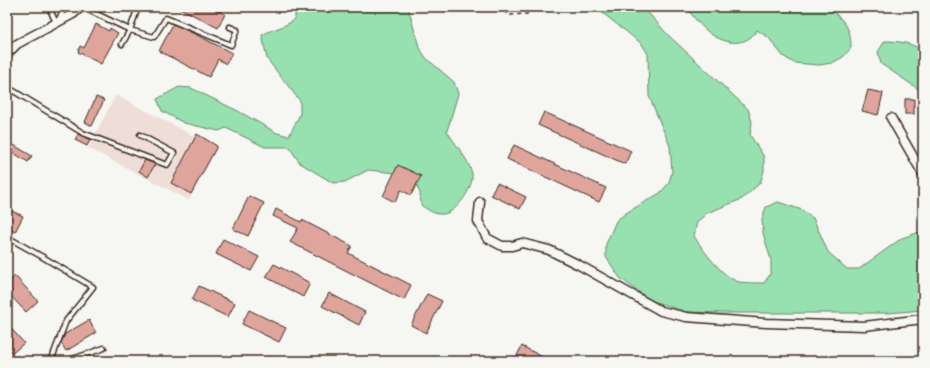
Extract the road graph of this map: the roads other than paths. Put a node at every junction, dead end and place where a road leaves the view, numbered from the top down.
1 (49, 7) edge
2 (65, 7) edge
3 (81, 7) edge
4 (138, 7) edge
5 (56, 23) junction
6 (230, 27) dead end
7 (130, 30) junction
8 (122, 44) dead end
9 (7, 54) edge
10 (7, 87) edge
11 (891, 118) dead end
12 (140, 135) dead end
13 (923, 174) edge
14 (480, 202) dead end
15 (7, 237) edge
16 (923, 320) edge
17 (104, 348) dead end
18 (51, 361) edge
19 (67, 361) edge

1 - 5 lane
2 - 5 lane
3 - 5 street
3 - 7 lane
4 - 7 lane
5 - 9 street
6 - 7 lane
7 - 8 lane
10 - 12 lane
11 - 13 street
14 - 16 street
15 - 18 lane
17 - 19 lane

